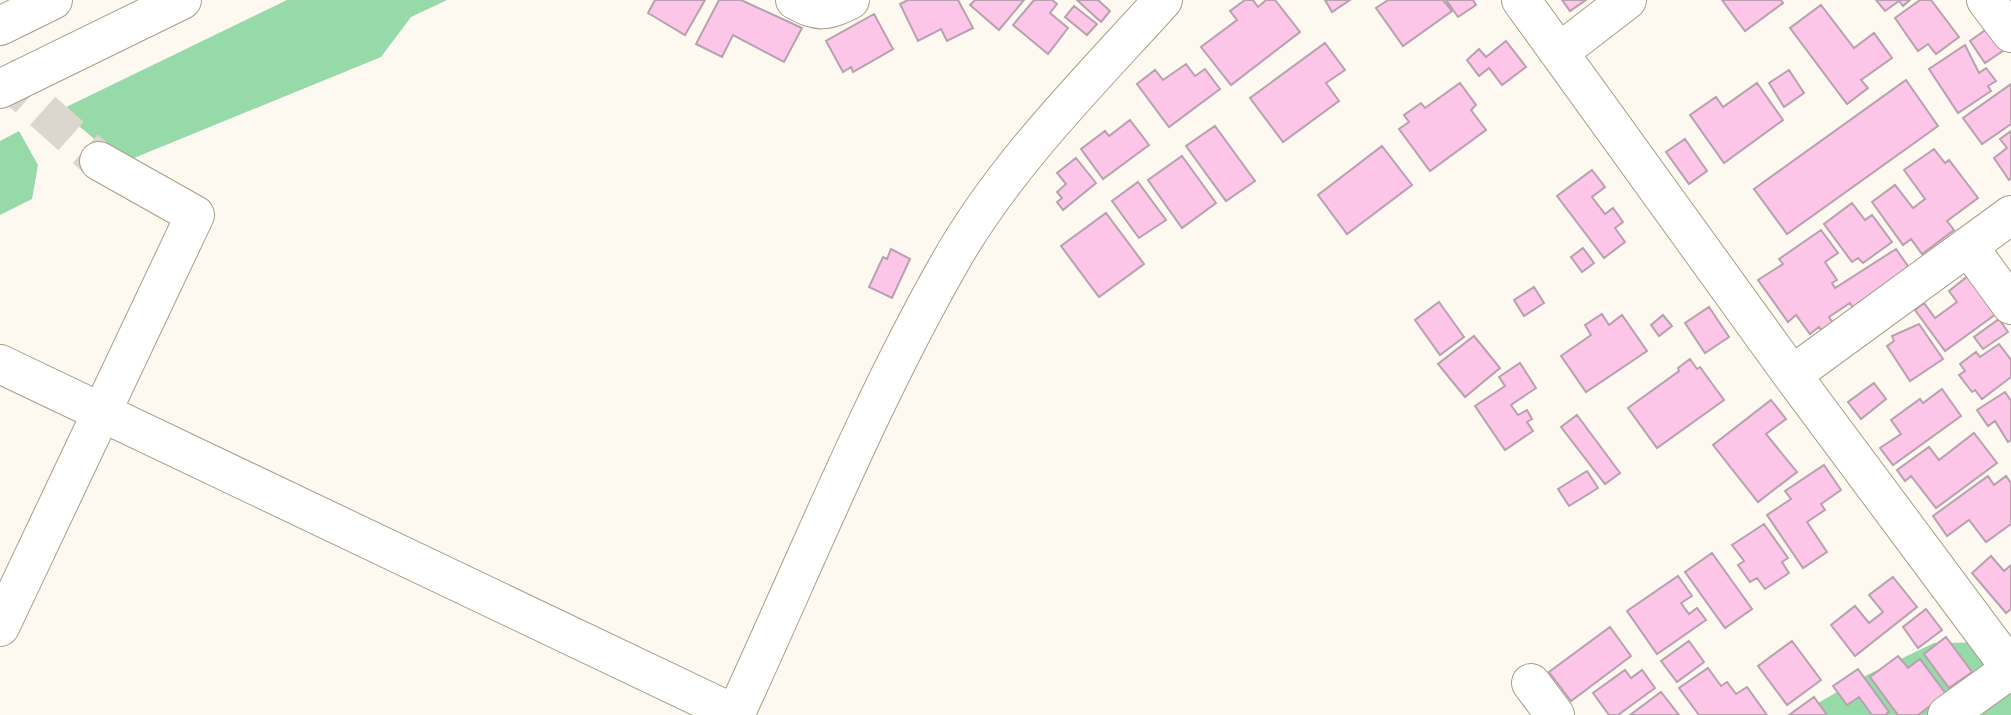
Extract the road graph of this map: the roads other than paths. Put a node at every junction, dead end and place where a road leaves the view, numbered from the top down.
1 (54, 0) edge
2 (182, 0) edge
3 (794, 0) edge
4 (850, 0) edge
5 (1163, 0) edge
6 (1521, 0) edge
7 (1627, 0) edge
8 (1986, 0) edge
9 (0, 26) edge
10 (2011, 33) edge
11 (1561, 51) junction
12 (0, 89) edge
13 (99, 161) tunnel mouth
14 (2011, 215) edge
15 (1968, 246) junction
16 (2011, 305) edge
17 (0, 364) edge
18 (1791, 375) junction
19 (104, 412) junction
20 (0, 627) edge
21 (2011, 669) edge
22 (1531, 683) dead end
23 (736, 715) edge
24 (1555, 715) edge
25 (1947, 715) edge

1 - 9 main road
2 - 12 main road
3 - 4 main road
5 - 23 main road
6 - 11 main road
7 - 11 main road
8 - 10 main road
11 - 18 main road
13 - 19 main road
14 - 15 main road
15 - 16 main road
15 - 18 main road
17 - 19 main road
18 - 21 main road
19 - 20 main road
19 - 23 main road
21 - 25 main road
22 - 24 main road

